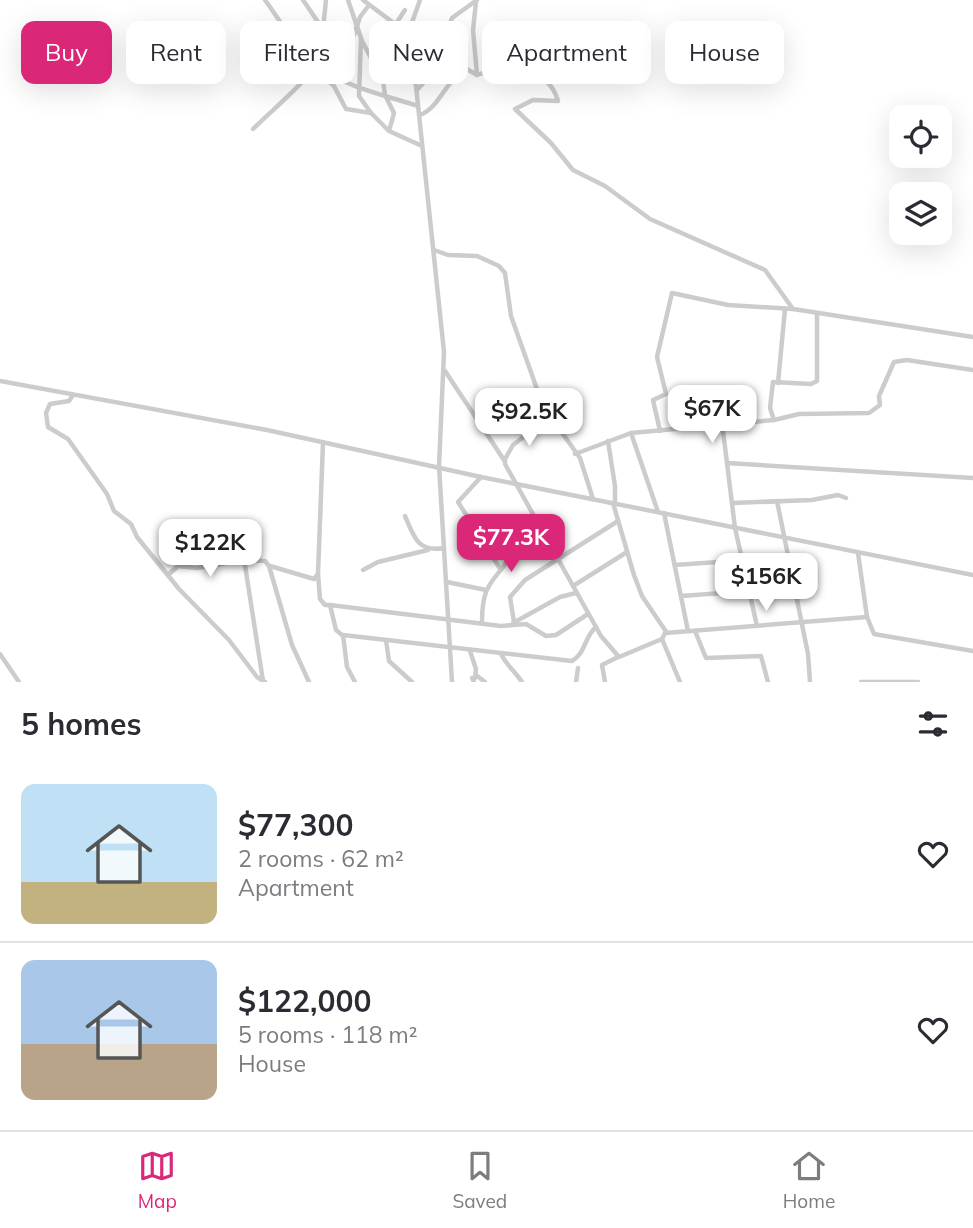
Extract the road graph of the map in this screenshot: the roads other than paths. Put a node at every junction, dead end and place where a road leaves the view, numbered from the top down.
1 (265, 0) edge
2 (303, 0) edge
3 (326, 0) edge
4 (348, 0) edge
5 (363, 0) edge
6 (420, 0) edge
7 (476, 1) edge
8 (369, 5) junction
9 (405, 10) dead end
10 (282, 21) edge
11 (317, 21) edge
12 (324, 21) edge
13 (390, 21) edge
14 (398, 21) edge
15 (414, 21) edge
16 (451, 21) edge
17 (356, 26) junction
18 (355, 30) edge
19 (360, 38) junction
20 (468, 70) edge
21 (477, 75) junction
22 (300, 84) edge
23 (332, 84) edge
24 (350, 84) edge
25 (415, 84) edge
26 (422, 84) edge
27 (448, 84) edge
28 (359, 89) junction
29 (416, 91) junction
30 (385, 95) junction
31 (418, 106) junction
32 (371, 113) junction
33 (419, 115) junction
34 (253, 129) dead end
35 (389, 131) junction
36 (423, 147) junction
37 (434, 250) junction
38 (785, 309) junction
39 (793, 309) junction
40 (817, 314) junction
41 (973, 337) edge
42 (445, 370) junction
43 (973, 370) edge
44 (0, 381) edge
45 (778, 383) junction
46 (73, 394) junction
47 (551, 416) junction
48 (774, 420) junction
49 (722, 423) junction
50 (660, 431) junction
51 (631, 433) junction
52 (608, 441) junction
53 (323, 442) junction
54 (575, 454) junction
55 (505, 461) junction
56 (727, 463) junction
57 (439, 466) junction
58 (481, 477) junction
59 (973, 478) edge
60 (516, 484) junction
61 (846, 498) dead end
62 (593, 499) junction
63 (777, 501) junction
64 (614, 503) junction
65 (732, 503) junction
66 (661, 513) junction
67 (405, 516) dead end
68 (618, 521) junction
69 (539, 524) junction
70 (735, 528) junction
71 (240, 533) dead end
72 (782, 537) junction
73 (444, 548) junction
74 (428, 550) junction
75 (627, 552) junction
76 (858, 553) junction
77 (788, 557) junction
78 (558, 558) junction
79 (243, 560) junction
80 (743, 560) junction
81 (675, 565) junction
82 (269, 566) junction
83 (500, 568) junction
84 (363, 570) dead end
85 (318, 573) junction
86 (168, 575) junction
87 (973, 575) edge
88 (447, 582) junction
89 (573, 586) junction
90 (793, 589) junction
91 (486, 590) junction
92 (750, 592) junction
93 (576, 593) junction
94 (681, 596) junction
95 (330, 605) junction
96 (588, 614) junction
97 (867, 617) junction
98 (449, 618) junction
99 (482, 622) junction
100 (802, 623) junction
101 (512, 624) junction
102 (757, 626) junction
103 (596, 627) junction
104 (688, 631) junction
105 (695, 631) junction
106 (667, 633) junction
107 (342, 636) junction
108 (662, 639) junction
109 (386, 640) junction
110 (448, 648) junction
111 (973, 650) edge
112 (470, 651) junction
113 (0, 654) edge
114 (501, 654) junction
115 (618, 657) junction
116 (578, 667) dead end
117 (475, 674) junction
118 (19, 682) edge
119 (264, 682) edge
120 (309, 682) edge
121 (355, 682) edge
122 (412, 682) edge
123 (452, 682) edge
124 (474, 682) edge
125 (485, 682) edge
126 (522, 682) edge
127 (576, 682) edge
128 (604, 682) edge
129 (680, 682) edge
130 (768, 682) edge
131 (810, 682) edge
132 (864, 682) edge
133 (918, 682) edge

1 - 10 street
2 - 11 street
3 - 12 street
4 - 17 street
5 - 8 street
6 - 15 street
7 - 16 street
7 - 21 street
8 - 13 street
8 - 17 street
9 - 14 street
17 - 18 street
17 - 19 street
19 - 28 street
19 - 30 street
20 - 21 street
21 - 39 street
22 - 34 street
23 - 32 street
24 - 28 street
25 - 29 street
26 - 29 street
27 - 33 street
28 - 30 street
28 - 32 street
29 - 31 street
30 - 31 street
30 - 35 street
31 - 33 street
32 - 35 street
33 - 36 street
35 - 36 street
36 - 37 street
37 - 42 street
37 - 47 street
38 - 39 street
38 - 45 street
38 - 50 street
39 - 40 street
40 - 41 street
40 - 45 street
42 - 55 street
42 - 57 street
43 - 48 street
44 - 46 street
45 - 48 street
46 - 53 street
46 - 86 street
47 - 54 street
47 - 55 street
48 - 49 street
49 - 50 street
49 - 56 street
50 - 51 street
51 - 52 street
51 - 66 street
52 - 54 street
52 - 64 street
53 - 57 street
53 - 85 street
54 - 62 street
55 - 60 street
56 - 59 street
56 - 65 street
57 - 58 street
57 - 73 street
58 - 60 street
58 - 83 street
60 - 62 street
60 - 69 street
61 - 63 street
62 - 64 street
63 - 65 street
63 - 72 street
64 - 66 street
64 - 68 street
65 - 70 street
66 - 70 street
66 - 81 street
67 - 74 street
68 - 75 street
68 - 78 street
69 - 78 street
69 - 83 street
70 - 72 street
70 - 80 street
71 - 79 street
72 - 76 street
72 - 77 street
73 - 74 street
73 - 88 street
74 - 84 street
75 - 89 street
75 - 106 street
76 - 87 street
76 - 97 street
77 - 80 street
77 - 90 street
78 - 89 street
78 - 101 street
79 - 82 street
79 - 86 street
79 - 119 street
80 - 81 street
80 - 92 street
81 - 94 street
82 - 85 street
82 - 120 street
83 - 91 street
85 - 95 street
86 - 119 street
88 - 91 street
88 - 98 street
89 - 93 street
90 - 92 street
90 - 100 street
91 - 99 street
92 - 94 street
92 - 102 street
93 - 96 street
93 - 101 street
94 - 104 street
95 - 98 street
95 - 107 street
96 - 101 street
96 - 103 street
97 - 100 street
97 - 111 street
98 - 99 street
98 - 110 street
99 - 101 street
100 - 102 street
100 - 131 street
102 - 105 street
103 - 114 street
103 - 115 street
104 - 105 street
104 - 106 street
105 - 130 street
106 - 108 street
107 - 109 street
107 - 121 street
108 - 115 street
108 - 129 street
109 - 110 street
109 - 122 street
110 - 112 street
110 - 123 street
112 - 114 street
112 - 117 street
113 - 118 street
114 - 126 street
115 - 128 street
116 - 127 street
117 - 124 street
117 - 125 street
132 - 133 street

